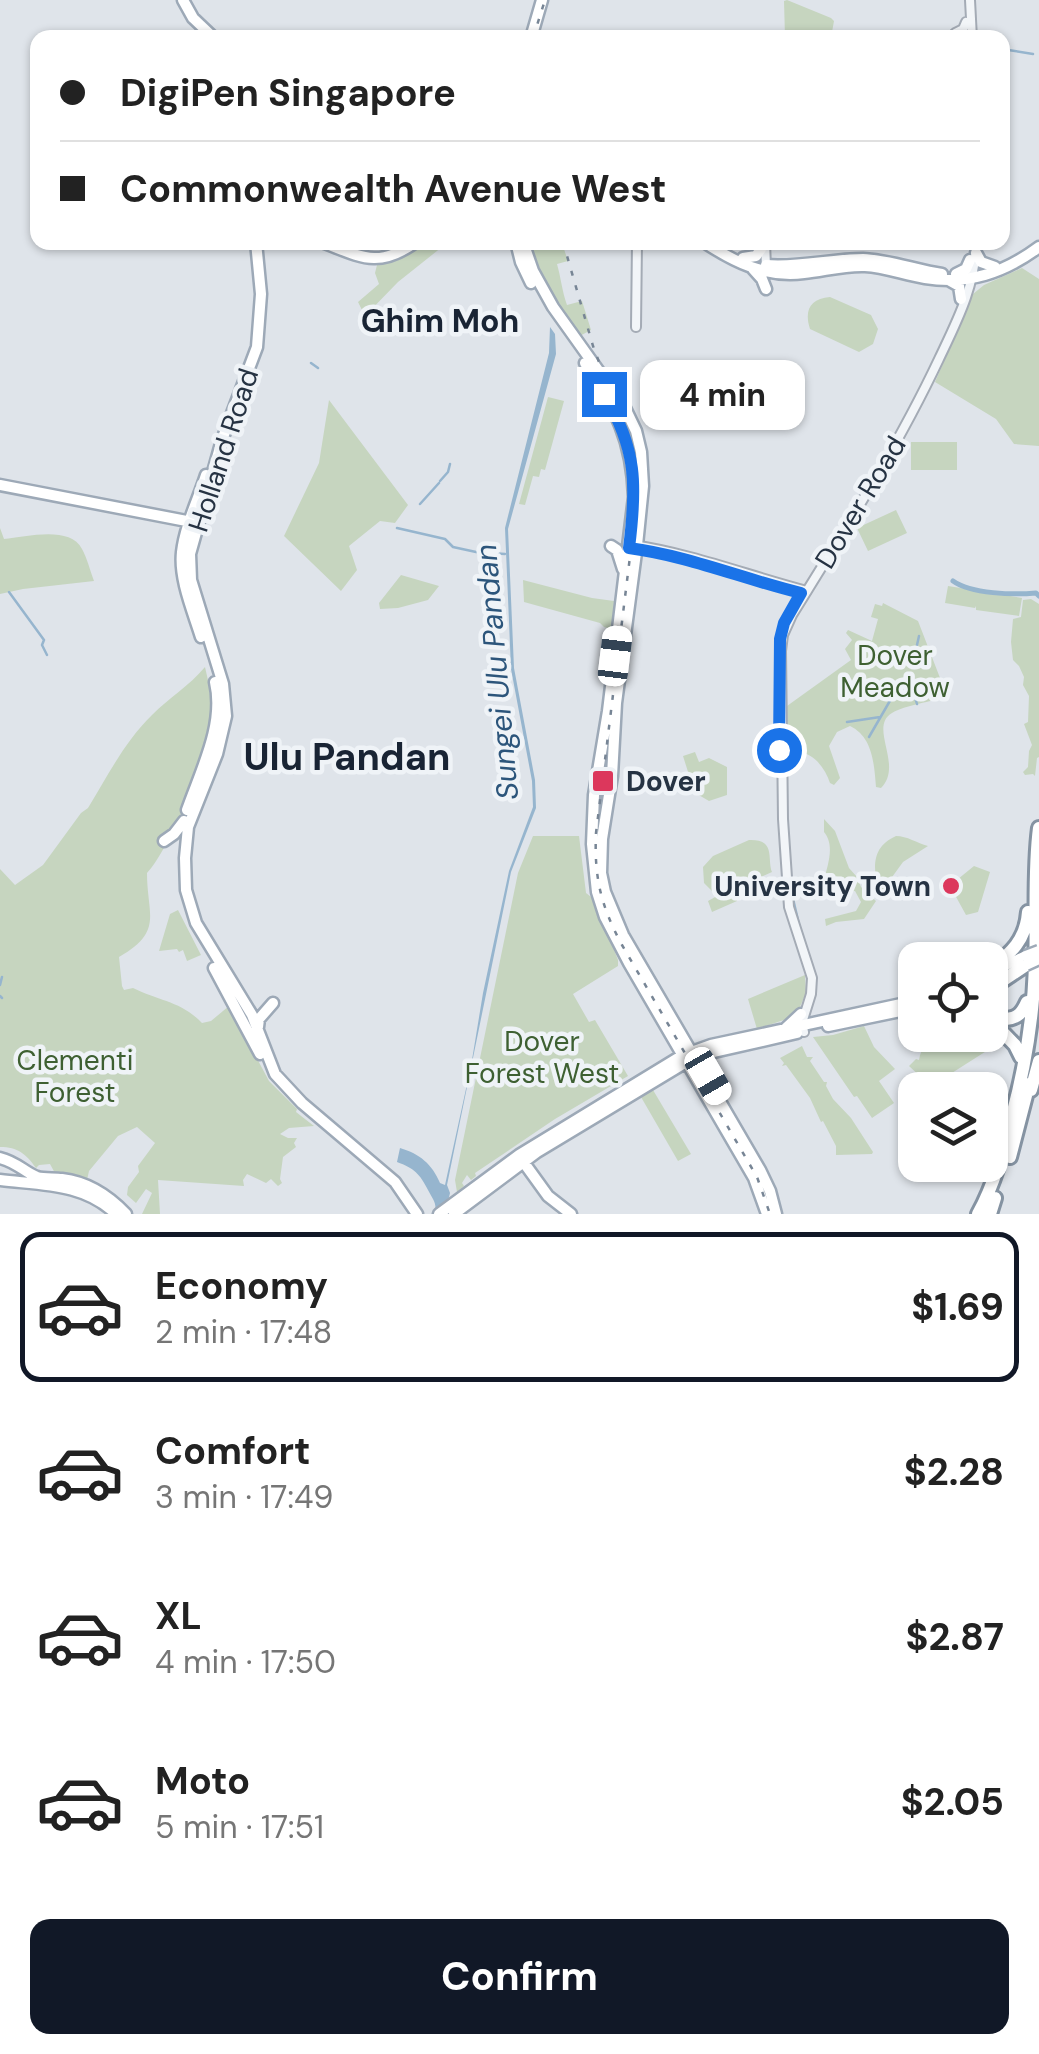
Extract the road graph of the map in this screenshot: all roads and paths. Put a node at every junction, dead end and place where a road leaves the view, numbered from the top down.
1 (181, 0) edge
2 (545, 0) edge
3 (968, 0) edge
4 (966, 22) junction
5 (203, 30) edge
6 (536, 30) edge
7 (961, 30) edge
8 (968, 30) edge
9 (969, 30) edge
10 (1039, 243) edge
11 (254, 250) edge
12 (344, 250) edge
13 (358, 250) edge
14 (397, 250) edge
15 (401, 250) edge
16 (520, 250) edge
17 (523, 250) edge
18 (640, 250) edge
19 (716, 250) edge
20 (729, 250) edge
21 (760, 250) edge
22 (765, 250) edge
23 (857, 250) edge
24 (973, 250) edge
25 (742, 258) junction
26 (767, 269) junction
27 (998, 269) junction
28 (965, 281) junction
29 (638, 327) dead end
30 (624, 431) junction
31 (637, 434) junction
32 (633, 469) junction
33 (0, 485) edge
34 (192, 525) junction
35 (631, 528) junction
36 (633, 546) junction
37 (625, 580) junction
38 (193, 586) junction
39 (804, 592) junction
40 (190, 599) junction
41 (210, 652) junction
42 (619, 667) junction
43 (221, 677) junction
44 (215, 723) junction
45 (214, 749) junction
46 (186, 824) junction
47 (1038, 835) edge
48 (1034, 919) junction
49 (1039, 951) edge
50 (1008, 954) edge
51 (1033, 962) edge
52 (1008, 966) edge
53 (1008, 969) edge
54 (1008, 978) edge
55 (1026, 1002) junction
56 (273, 1003) dead end
57 (898, 1007) edge
58 (898, 1007) edge
59 (261, 1010) dead end
60 (247, 1011) junction
61 (1008, 1019) edge
62 (799, 1024) junction
63 (1039, 1026) edge
64 (258, 1027) junction
65 (670, 1034) junction
66 (684, 1036) junction
67 (1008, 1037) edge
68 (256, 1044) junction
69 (712, 1048) junction
70 (690, 1056) junction
71 (1021, 1058) junction
72 (1039, 1060) edge
73 (668, 1068) junction
74 (702, 1078) junction
75 (640, 1080) junction
76 (608, 1100) junction
77 (1022, 1100) junction
78 (588, 1106) junction
79 (718, 1106) junction
80 (537, 1152) junction
81 (0, 1158) edge
82 (519, 1160) junction
83 (504, 1175) junction
84 (529, 1175) junction
85 (383, 1176) junction
86 (0, 1180) edge
87 (35, 1180) junction
88 (408, 1198) junction
89 (452, 1209) edge
90 (556, 1211) edge
91 (116, 1214) edge
92 (126, 1214) edge
93 (414, 1214) edge
94 (426, 1214) edge
95 (439, 1214) edge
96 (572, 1214) edge
97 (767, 1214) edge
98 (776, 1214) edge
99 (982, 1214) edge

1 - 5 main road
2 - 6 main road
3 - 4 street
3 - 9 street
4 - 7 street
4 - 8 street
10 - 27 main road
11 - 34 main road, Holland Road
12 - 15 main road
13 - 14 main road
16 - 30 main road
17 - 31 main road
18 - 29 street
19 - 26 main road
20 - 25 main road
21 - 25 main road
22 - 26 main road
23 - 26 main road
23 - 28 main road
24 - 27 main road
24 - 28 street, Dover Road
24 - 28 main road
25 - 26 main road
26 - 26 main road
26 - 28 main road
27 - 28 main road
27 - 28 main road
28 - 39 street, Dover Road
30 - 31 main road
30 - 32 main road
31 - 32 main road
31 - 36 main road
32 - 35 main road
33 - 34 main road
34 - 38 main road, Holland Road
34 - 40 main road, Holland Road
35 - 36 main road
35 - 37 main road
36 - 37 main road
36 - 39 street
36 - 42 main road
37 - 42 main road
38 - 40 main road
38 - 41 main road, Holland Road
39 - 62 street, Dover Road
40 - 41 main road, Holland Road
41 - 43 main road, Holland Road
41 - 44 main road, Holland Road
42 - 65 main road
42 - 66 main road
43 - 44 main road
43 - 45 main road, Holland Road
44 - 45 main road, Holland Road
45 - 46 main road, Holland Road
46 - 60 main road
46 - 68 main road
47 - 48 highway
47 - 50 highway
48 - 55 highway
48 - 77 highway
49 - 52 main road
51 - 53 main road
51 - 54 highway
55 - 61 highway
55 - 71 highway
56 - 64 main road
57 - 62 main road
58 - 62 main road
59 - 60 main road
60 - 64 main road
60 - 68 main road
62 - 69 main road
63 - 77 highway
64 - 85 main road
65 - 70 main road
65 - 73 main road
66 - 69 main road
66 - 70 main road
67 - 71 highway
68 - 85 main road
69 - 70 main road
69 - 74 main road
70 - 73 main road
70 - 74 main road
71 - 77 highway
72 - 77 highway
73 - 74 main road
73 - 75 main road
73 - 80 main road
74 - 79 main road
75 - 76 main road
75 - 78 main road
76 - 78 main road
76 - 82 main road
77 - 99 highway
77 - 99 highway
78 - 89 main road
79 - 97 main road
79 - 98 main road
80 - 82 main road
80 - 84 main road
81 - 87 main road
82 - 83 main road
82 - 84 main road
82 - 89 main road
83 - 84 main road
83 - 89 main road
84 - 90 main road
84 - 96 main road
85 - 88 main road
85 - 93 main road
86 - 87 main road
87 - 91 main road
87 - 92 main road
88 - 93 main road
88 - 94 main road
89 - 95 main road

